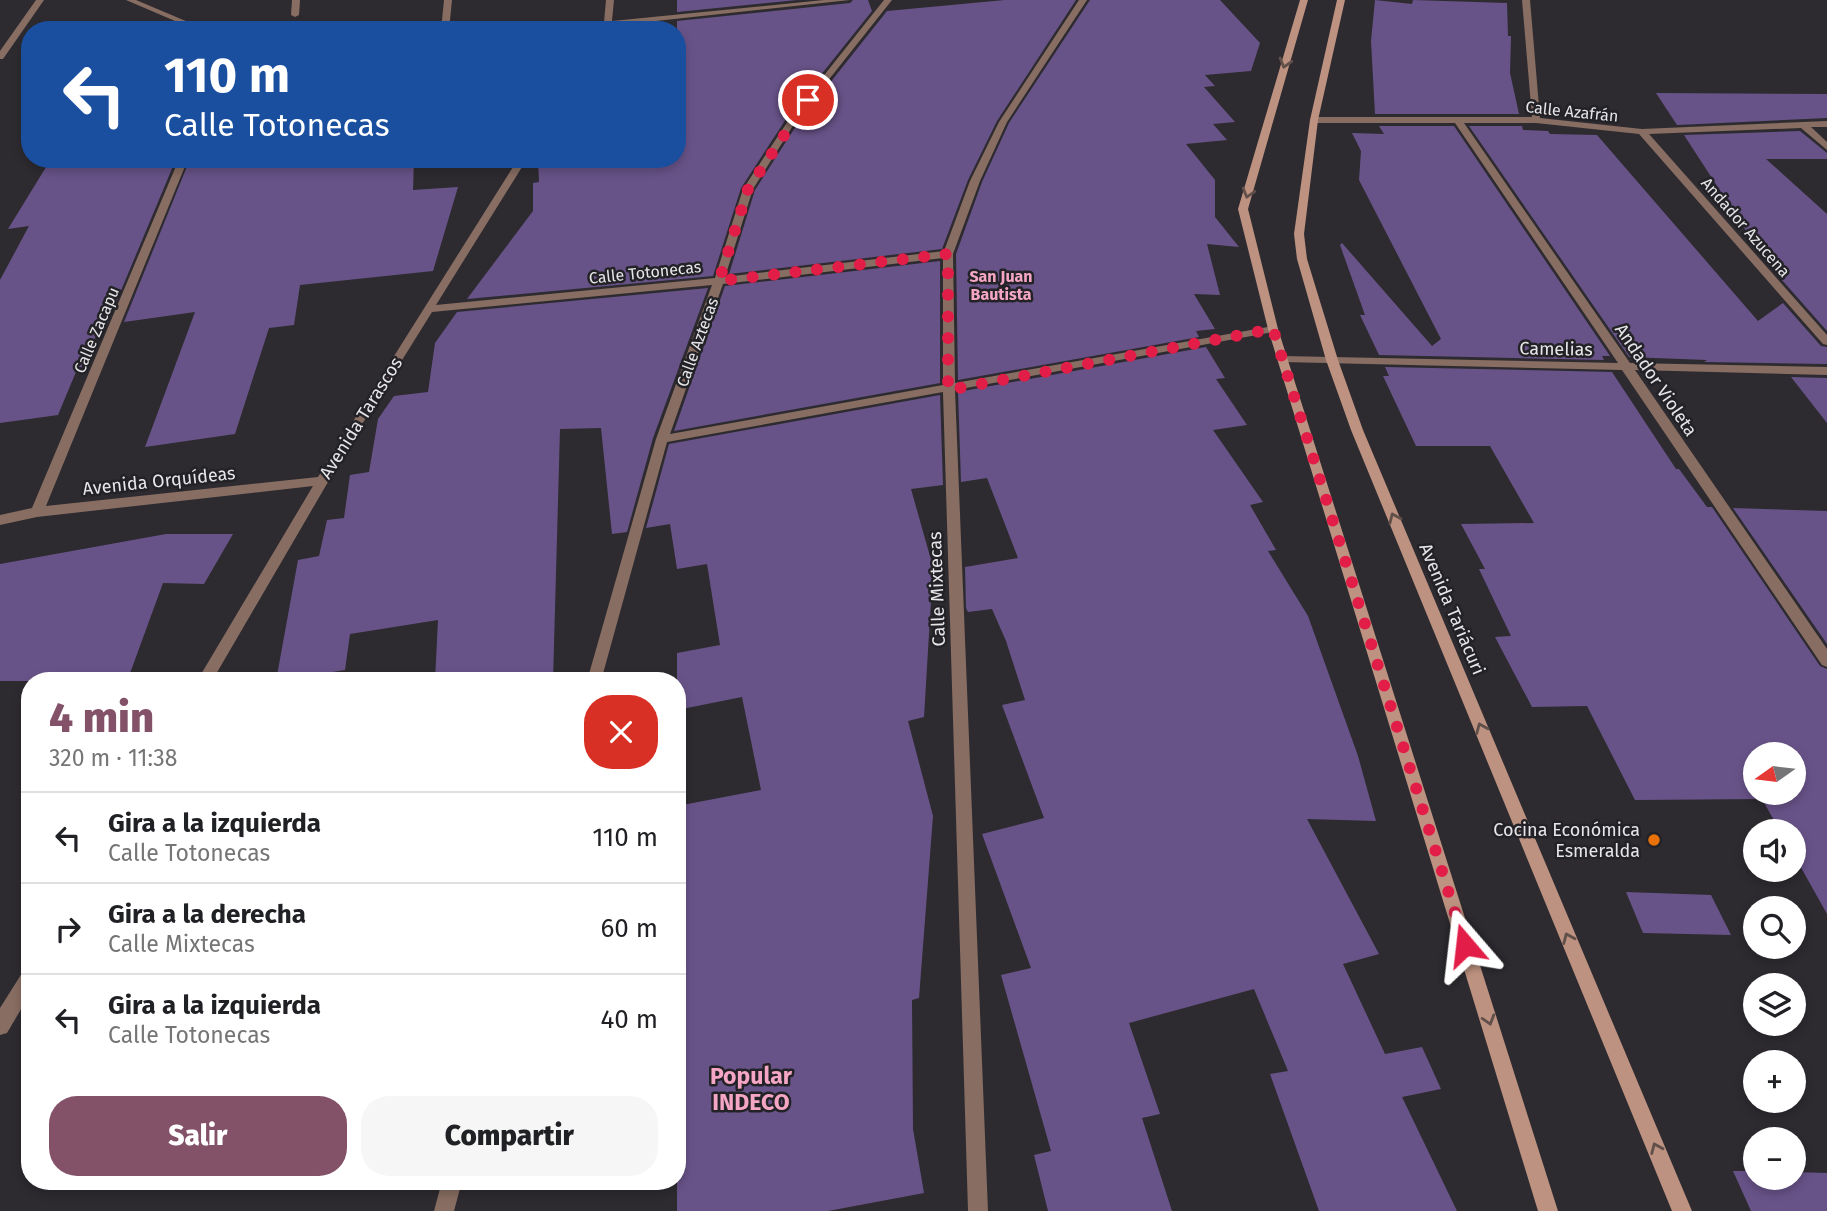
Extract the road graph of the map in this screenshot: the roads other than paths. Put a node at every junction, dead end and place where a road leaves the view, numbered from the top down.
1 (40, 0) edge
2 (130, 0) edge
3 (296, 0) edge
4 (447, 0) edge
5 (610, 0) edge
6 (846, 0) edge
7 (888, 0) edge
8 (1083, 0) edge
9 (1304, 0) edge
10 (1341, 0) edge
11 (1526, 0) edge
12 (295, 15) dead end
13 (25, 21) edge
14 (181, 21) edge
15 (446, 21) edge
16 (607, 21) edge
17 (652, 21) edge
18 (21, 27) edge
19 (0, 57) edge
20 (1457, 119) junction
21 (1314, 120) junction
22 (1535, 120) junction
23 (1802, 124) junction
24 (1827, 124) edge
25 (1642, 132) junction
26 (1827, 147) edge
27 (180, 168) edge
28 (517, 168) edge
29 (948, 254) junction
30 (719, 281) junction
31 (428, 309) junction
32 (1273, 329) junction
33 (1827, 342) edge
34 (1283, 359) junction
35 (1332, 360) junction
36 (1627, 368) junction
37 (1827, 371) edge
38 (948, 390) junction
39 (662, 439) junction
40 (322, 481) junction
41 (37, 512) junction
42 (0, 520) edge
43 (1827, 661) edge
44 (209, 672) edge
45 (597, 672) edge
46 (21, 991) edge
47 (0, 1027) edge
48 (450, 1190) edge
49 (444, 1211) edge
50 (978, 1211) edge
51 (1548, 1211) edge
52 (1682, 1211) edge

1 - 13 street
2 - 14 street
3 - 12 street
4 - 15 street
5 - 16 street
6 - 17 street
7 - 30 street, Calle Aztecas
8 - 29 street, Calle Mixtecas
9 -> 32 street
10 - 21 street, Avenida Tariácuri
11 - 22 street
18 - 19 street
20 - 21 street, Calle Azafrán
20 - 22 street, Calle Azafrán
20 - 36 street, Andador Violeta
21 - 35 street, Avenida Tariácuri
22 - 25 street, Calle Azafrán
23 - 24 street, Calle Azafrán
23 - 25 street, Calle Azafrán
23 - 26 street
25 - 33 street, Andador Azucena
27 - 41 street, Calle Zacapu
28 - 31 street, Avenida Tarascos
29 - 30 street, Calle Totonecas
29 - 38 street, Calle Mixtecas
30 - 31 street, Calle Totonecas
30 - 39 street, Calle Aztecas
31 - 40 street, Avenida Tarascos
32 - 34 street
32 - 38 street
34 - 35 street, Camelias
34 -> 51 street
35 - 36 street, Camelias
52 -> 35 street, Avenida Tariácuri
36 - 37 street, Camelias
36 - 43 street, Andador Violeta
38 - 39 street
38 - 50 street, Calle Mixtecas
39 - 45 street, Calle Aztecas
40 - 41 street, Avenida Orquídeas
40 - 44 street, Avenida Tarascos
41 - 42 street, Avenida Orquídeas
46 - 47 street
48 - 49 street

